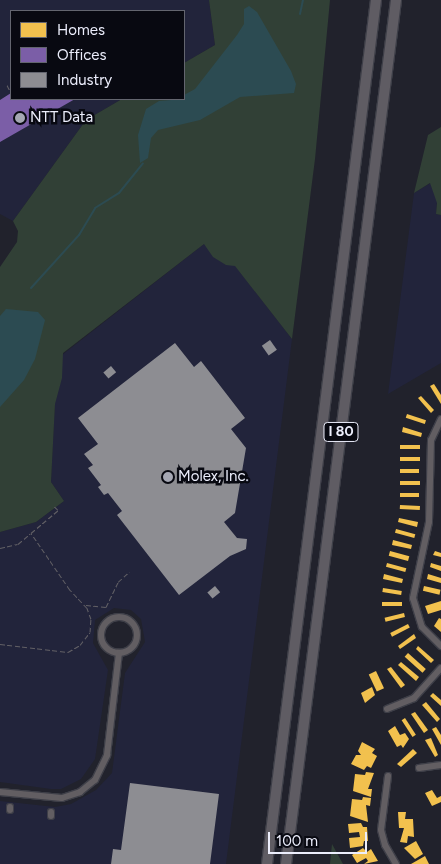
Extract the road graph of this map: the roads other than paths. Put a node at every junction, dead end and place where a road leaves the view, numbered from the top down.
1 (376, 0) edge
2 (396, 0) edge
3 (441, 419) edge
4 (441, 646) edge
5 (119, 653) junction
6 (441, 668) edge
7 (387, 709) dead end
8 (441, 765) edge
9 (419, 768) dead end
10 (388, 776) dead end
11 (0, 792) edge
12 (267, 864) edge
13 (286, 864) edge
14 (396, 864) edge

1 - 12 highway, I 80
2 - 13 highway, I 80
3 - 4 street
5 - 5 street
5 - 11 street
6 - 7 street
8 - 9 street
10 - 14 street

